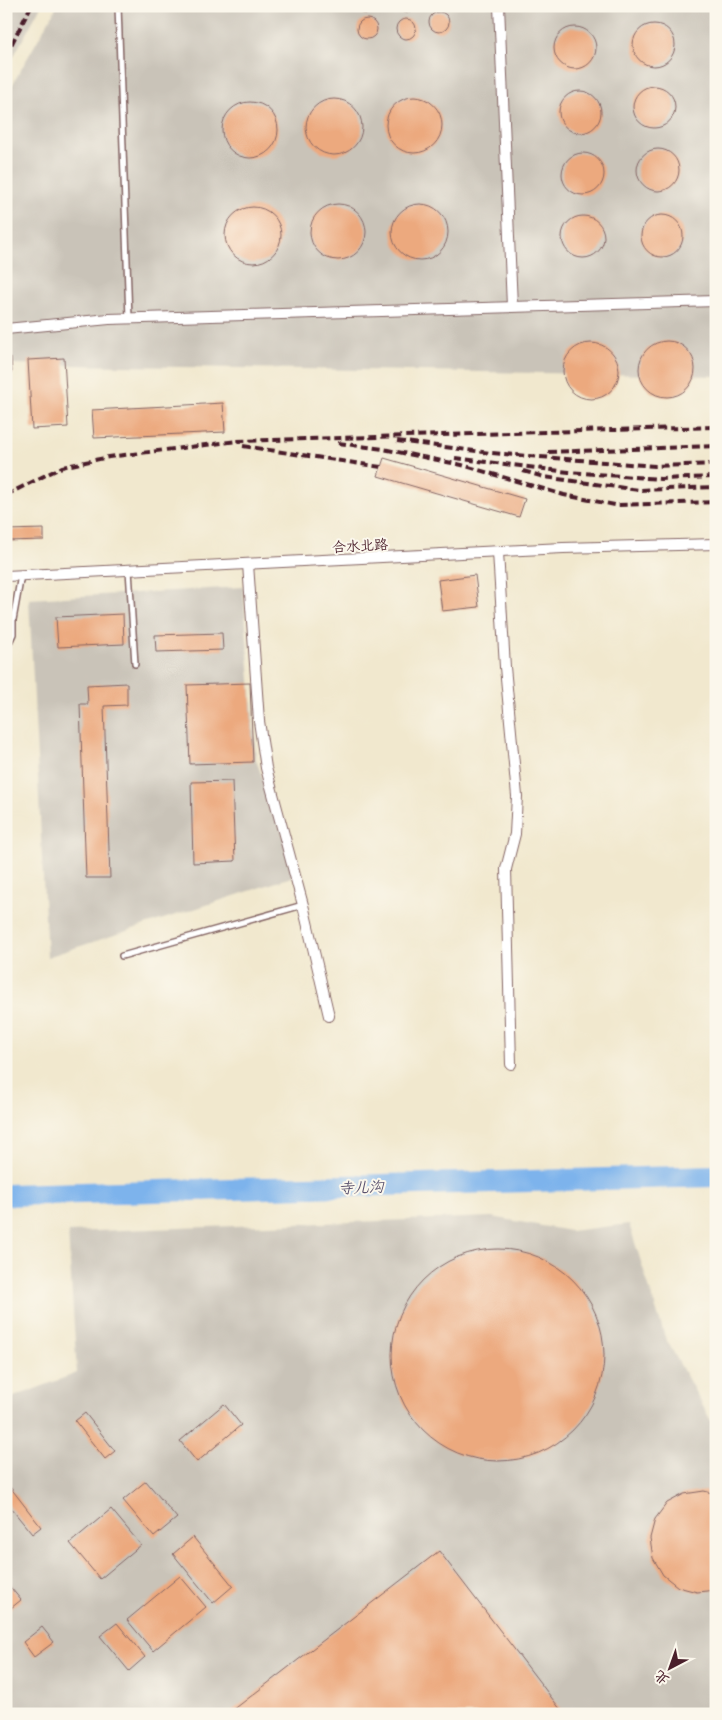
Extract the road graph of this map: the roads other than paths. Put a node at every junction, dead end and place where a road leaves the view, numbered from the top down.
1 (118, 6) edge
2 (499, 6) edge
3 (716, 301) edge
4 (512, 306) junction
5 (130, 318) junction
6 (6, 329) edge
7 (716, 544) edge
8 (498, 552) junction
9 (248, 564) junction
10 (129, 570) junction
11 (21, 575) junction
12 (6, 576) edge
13 (6, 649) edge
14 (135, 664) dead end
15 (303, 905) junction
16 (122, 956) dead end
17 (329, 1016) dead end
18 (511, 1064) dead end

1 - 5 lane
2 - 4 street
3 - 4 street
4 - 5 street
5 - 6 street
7 - 8 street, 合水北路
8 - 9 street, 合水北路
8 - 18 street
9 - 10 street, 合水北路
9 - 15 street
10 - 11 street, 合水北路
10 - 14 lane
11 - 12 street, 合水北路
11 - 13 lane
15 - 16 lane
15 - 17 street

